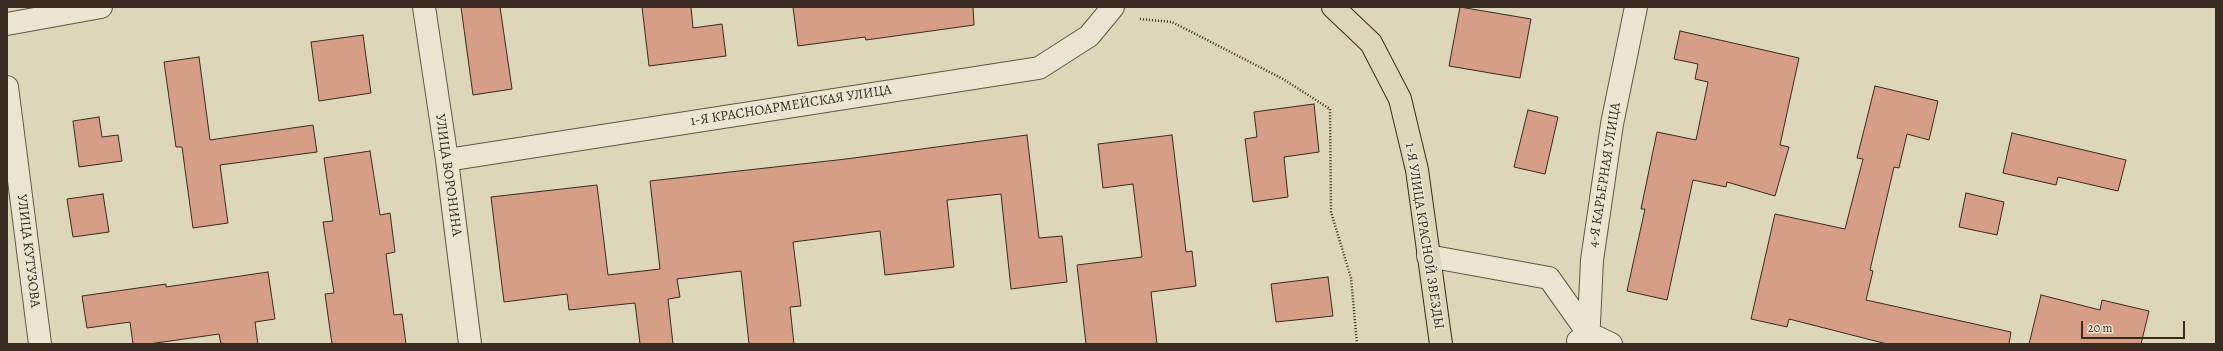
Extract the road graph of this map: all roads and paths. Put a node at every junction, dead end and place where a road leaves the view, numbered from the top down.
1 (101, 7) edge
2 (424, 7) edge
3 (1333, 7) edge
4 (1636, 7) edge
5 (1109, 11) edge
6 (7, 24) edge
7 (7, 87) edge
8 (447, 160) junction
9 (1428, 256) junction
10 (1584, 340) edge
11 (40, 344) edge
12 (470, 344) edge
13 (1357, 344) edge
14 (1440, 344) edge
15 (1611, 344) edge

1 - 6 street
2 - 8 street, УЛИЦА ВОРОНИНА
3 - 9 main road, 1-Я УЛИЦА КРАСНОЙ ЗВЕЗДЫ
4 - 10 street, 4-Я КАРЬЕРНАЯ УЛИЦА
5 - 8 street, 1-Я КРАСНОАРМЕЙСКАЯ УЛИЦА
5 - 13 path
7 - 11 street, УЛИЦА КУТУЗОВА
8 - 12 street, УЛИЦА ВОРОНИНА
9 - 10 street
9 - 14 main road, 1-Я УЛИЦА КРАСНОЙ ЗВЕЗДЫ
10 - 15 street

